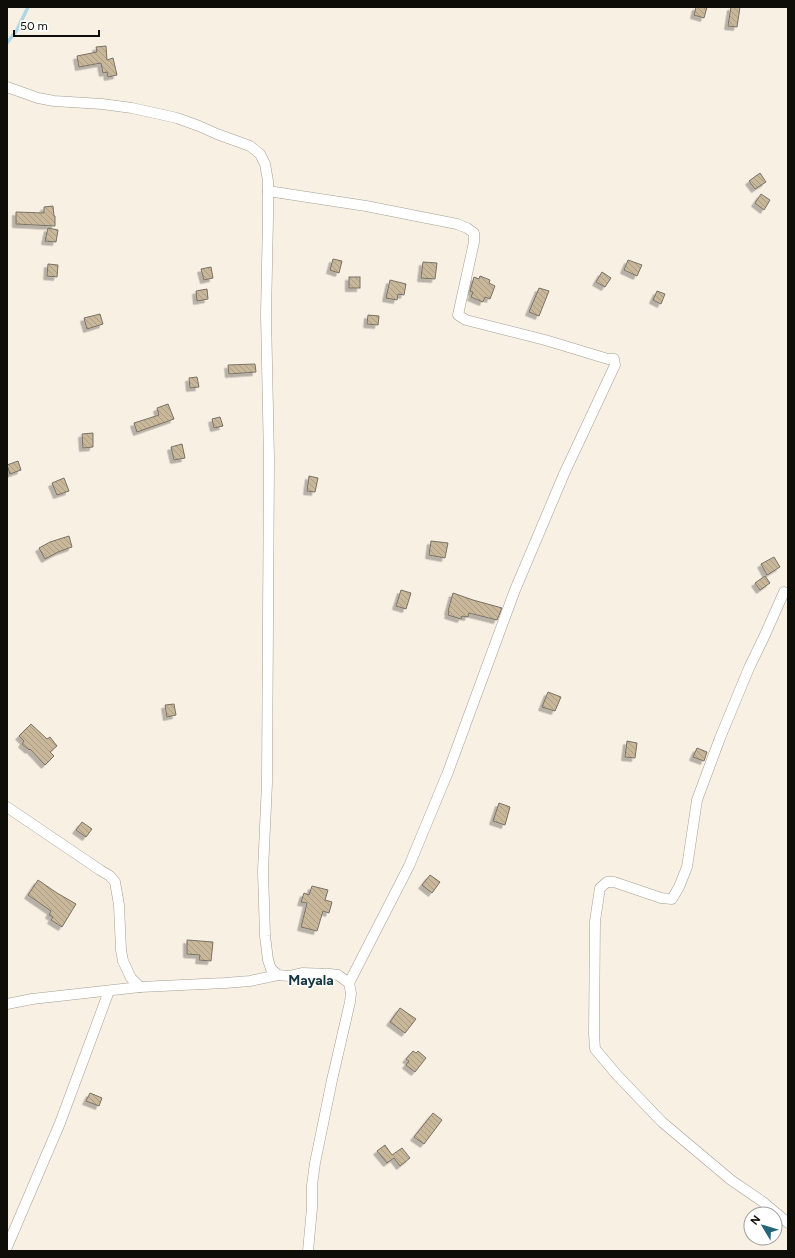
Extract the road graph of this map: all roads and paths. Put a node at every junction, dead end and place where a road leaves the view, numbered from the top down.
1 (7, 87) edge
2 (268, 191) junction
3 (784, 592) dead end
4 (7, 806) edge
5 (278, 975) junction
6 (350, 983) junction
7 (140, 988) junction
8 (109, 991) junction
9 (7, 1004) edge
10 (788, 1223) edge
11 (7, 1247) edge
12 (308, 1251) edge

1 - 2 street
2 - 5 street
2 - 6 street
3 - 10 street
4 - 7 street
5 - 6 street
5 - 7 street
6 - 12 street
7 - 8 street
8 - 9 street
8 - 11 street

